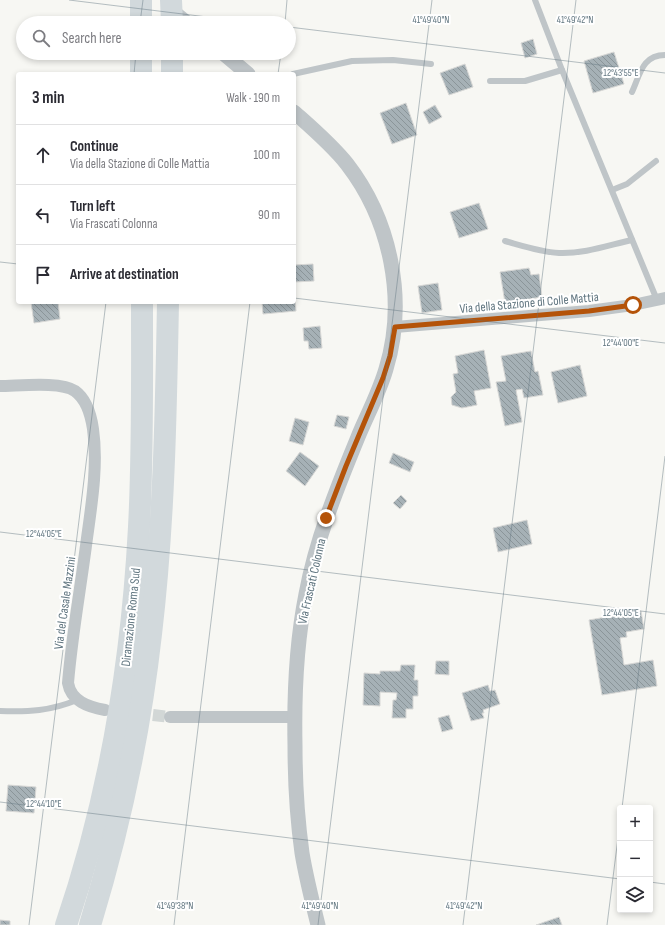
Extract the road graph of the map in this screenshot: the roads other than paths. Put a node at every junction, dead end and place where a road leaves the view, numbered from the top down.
1 (141, 0) edge
2 (535, 0) edge
3 (141, 16) edge
4 (665, 55) edge
5 (141, 60) edge
6 (172, 60) edge
7 (231, 60) edge
8 (431, 64) dead end
9 (562, 70) junction
10 (141, 72) edge
11 (172, 72) edge
12 (246, 72) edge
13 (296, 73) edge
14 (490, 81) dead end
15 (632, 92) dead end
16 (296, 114) edge
17 (656, 161) dead end
18 (612, 190) junction
19 (632, 240) junction
20 (505, 241) dead end
21 (661, 299) edge
22 (142, 304) edge
23 (168, 304) edge
24 (395, 327) junction
25 (0, 386) edge
26 (77, 700) junction
27 (105, 710) dead end
28 (0, 711) edge
29 (170, 717) tunnel mouth
30 (294, 717) junction
31 (66, 925) edge
32 (90, 925) edge
33 (318, 925) edge

1 - 3 highway
2 - 9 lane
4 - 15 lane
5 - 10 highway
6 - 11 highway
7 - 12 street
8 - 13 lane
9 - 14 lane
9 - 18 lane
16 - 24 street, Via Frascati Colonna
17 - 18 lane
18 - 19 lane
19 - 20 lane
19 - 21 lane
21 - 24 street, Via della Stazione di Colle Mattia
22 - 31 highway, Diramazione Roma Sud
23 - 32 highway, Diramazione Roma Sud
24 - 30 street, Via Frascati Colonna
25 - 26 street, Via del Casale Mazzini
26 - 27 street
26 - 28 lane
29 - 30 street
30 - 33 street, Via Frascati Colonna

